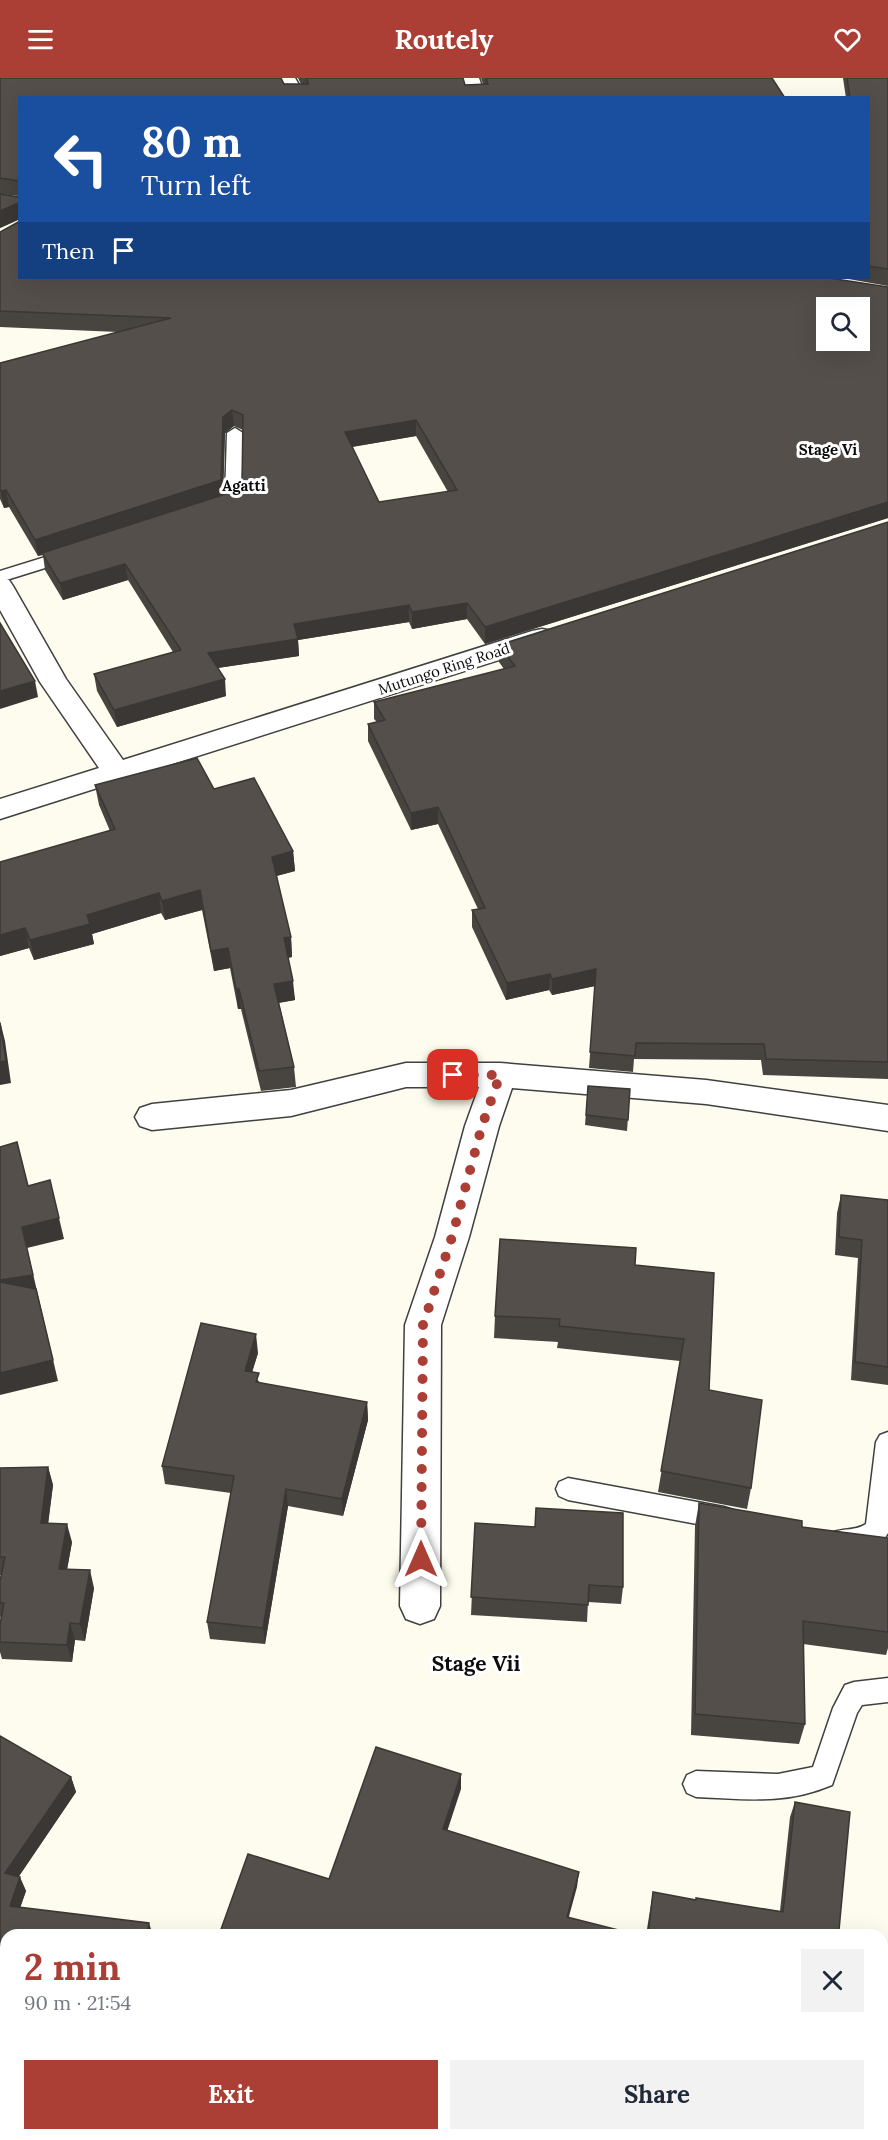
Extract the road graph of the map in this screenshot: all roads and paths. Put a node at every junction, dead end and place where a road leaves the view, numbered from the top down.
1 (285, 78) edge
2 (469, 78) edge
3 (296, 96) edge
4 (475, 96) edge
5 (235, 433) dead end
6 (199, 512) edge
7 (89, 548) edge
8 (0, 577) edge
9 (0, 586) edge
10 (571, 628) edge
11 (117, 773) junction
12 (0, 809) edge
13 (500, 1075) junction
14 (152, 1117) dead end
15 (888, 1118) edge
16 (888, 1442) edge
17 (568, 1489) dead end
18 (745, 1522) edge
19 (815, 1535) edge
20 (420, 1606) dead end
21 (888, 1690) edge
22 (696, 1784) dead end

1 - 3 street
2 - 4 street
5 - 6 lane
7 - 8 lane
9 - 11 street
10 - 11 street, Mutungo Ring Road
11 - 12 street, Mutungo Ring Road
13 - 14 street
13 - 15 street
13 - 20 street
16 - 19 lane
17 - 18 lane
21 - 22 lane

